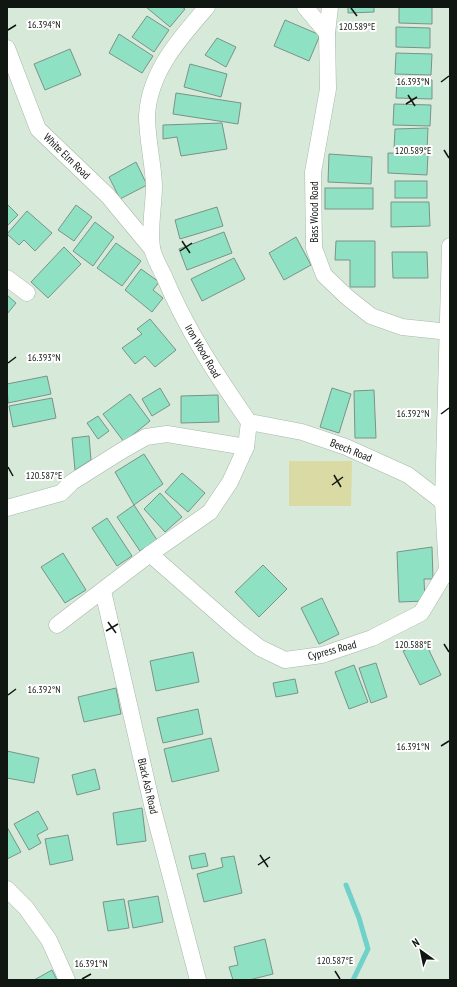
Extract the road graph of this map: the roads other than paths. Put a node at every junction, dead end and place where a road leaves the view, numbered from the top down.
1 (207, 7) edge
2 (305, 7) edge
3 (330, 7) edge
4 (327, 33) junction
5 (7, 48) edge
6 (450, 246) edge
7 (152, 249) junction
8 (7, 278) edge
9 (27, 293) dead end
10 (449, 332) junction
11 (249, 422) junction
12 (246, 447) junction
13 (443, 502) junction
14 (7, 508) edge
15 (150, 554) junction
16 (103, 591) junction
17 (57, 625) dead end
18 (7, 889) edge
19 (67, 980) edge
20 (198, 980) edge

1 - 7 street, Iron Wood Road
2 - 4 street
3 - 4 street, Bass Wood Road
4 - 10 street, Bass Wood Road
5 - 7 street, White Elm Road
6 - 10 street
7 - 11 street, Iron Wood Road
8 - 9 street
10 - 13 street
11 - 12 street
11 - 13 street, Beech Road
12 - 14 street
12 - 15 street
13 - 15 street, Cypress Road
15 - 16 street
16 - 17 street
16 - 20 street, Black Ash Road
18 - 19 street

